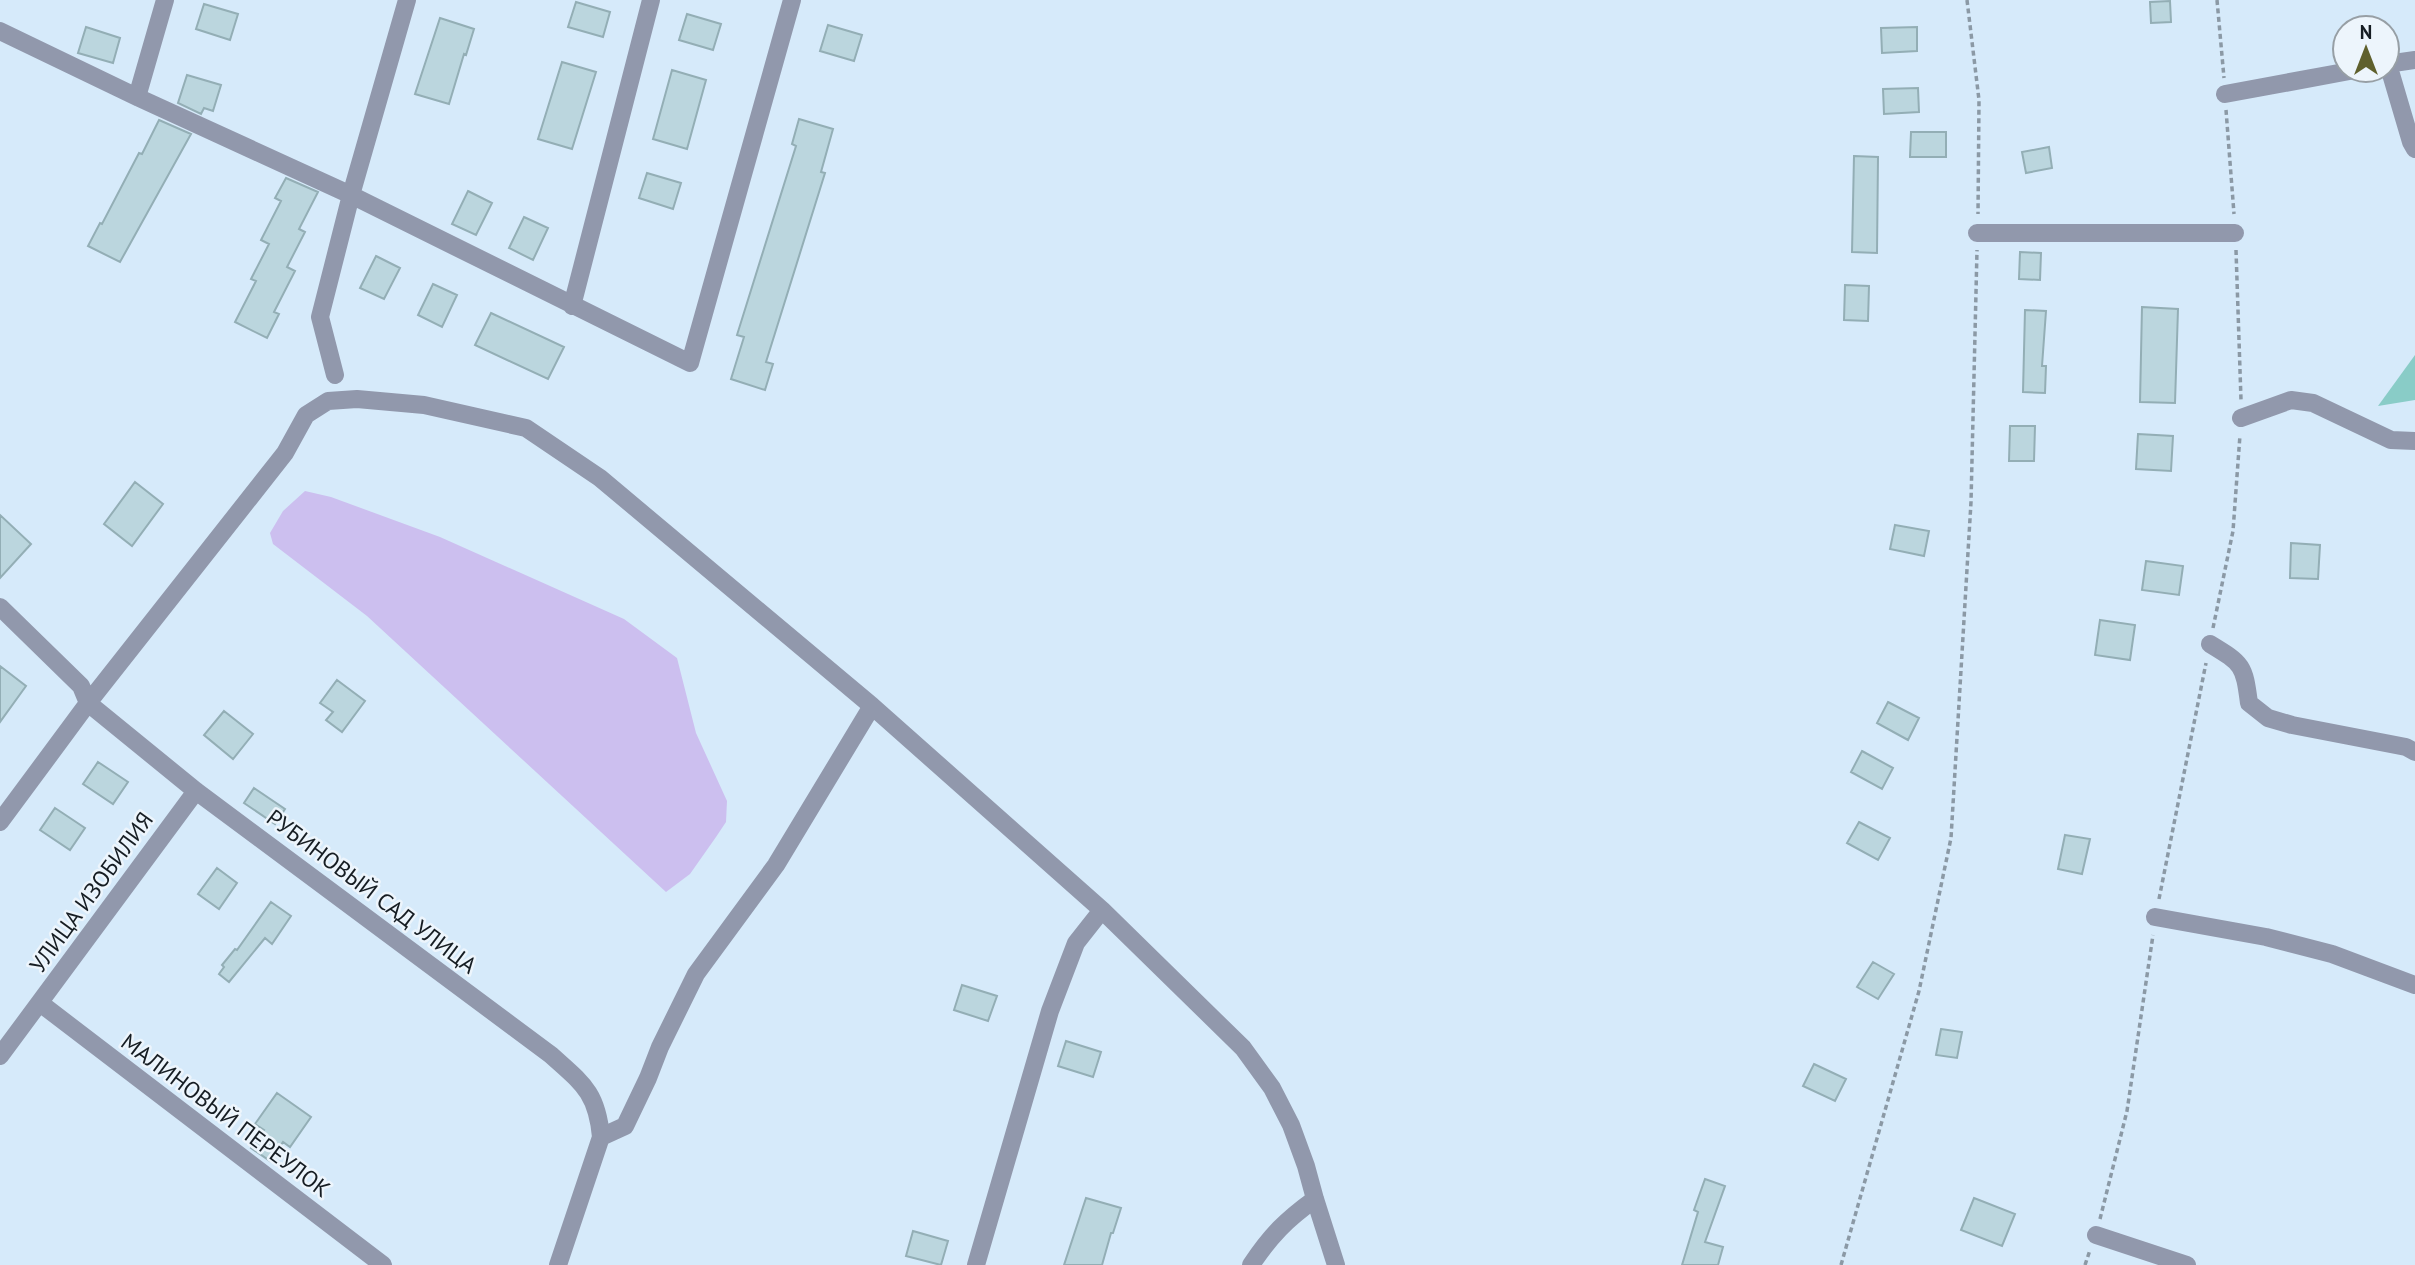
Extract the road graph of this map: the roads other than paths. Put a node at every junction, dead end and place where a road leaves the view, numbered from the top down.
1 (165, 0) edge
2 (407, 0) edge
3 (651, 0) edge
4 (792, 0) edge
5 (0, 31) edge
6 (2331, 74) edge
7 (2393, 84) edge
8 (2225, 94) road end
9 (137, 97) junction
10 (2415, 149) edge
11 (351, 195) junction
12 (1978, 233) road end
13 (2235, 233) road end
14 (572, 306) junction
15 (335, 375) dead end
16 (2241, 418) road end
17 (2415, 441) edge
18 (0, 607) edge
19 (2210, 644) road end
20 (88, 703) junction
21 (872, 706) junction
22 (2415, 752) edge
23 (196, 791) junction
24 (0, 822) edge
25 (1102, 910) junction
26 (2155, 917) road end
27 (2415, 985) edge
28 (40, 1003) junction
29 (0, 1056) edge
30 (600, 1137) junction
31 (1315, 1199) junction
32 (2096, 1235) road end
33 (383, 1265) edge
34 (558, 1265) edge
35 (976, 1265) edge
36 (1251, 1265) edge
37 (1336, 1265) edge
38 (2188, 1265) edge

1 - 9 street
2 - 11 street
3 - 14 street
4 - 14 street
5 - 9 street
6 - 8 street
7 - 10 street
9 - 11 street
11 - 14 street
11 - 15 street
12 - 13 street
16 - 17 street
18 - 20 street, РУБИНОВЫЙ САД УЛИЦА
19 - 22 street
20 - 21 street
20 - 23 street, РУБИНОВЫЙ САД УЛИЦА
20 - 24 street
21 - 25 street
21 - 30 street
23 - 28 street, УЛИЦА ИЗОБИЛИЯ
23 - 30 street, РУБИНОВЫЙ САД УЛИЦА
25 - 31 street
25 - 35 street
26 - 27 street
28 - 29 street, УЛИЦА ИЗОБИЛИЯ
28 - 33 street, МАЛИНОВЫЙ ПЕРЕУЛОК
30 - 34 street
31 - 36 street
31 - 37 street
32 - 38 street

